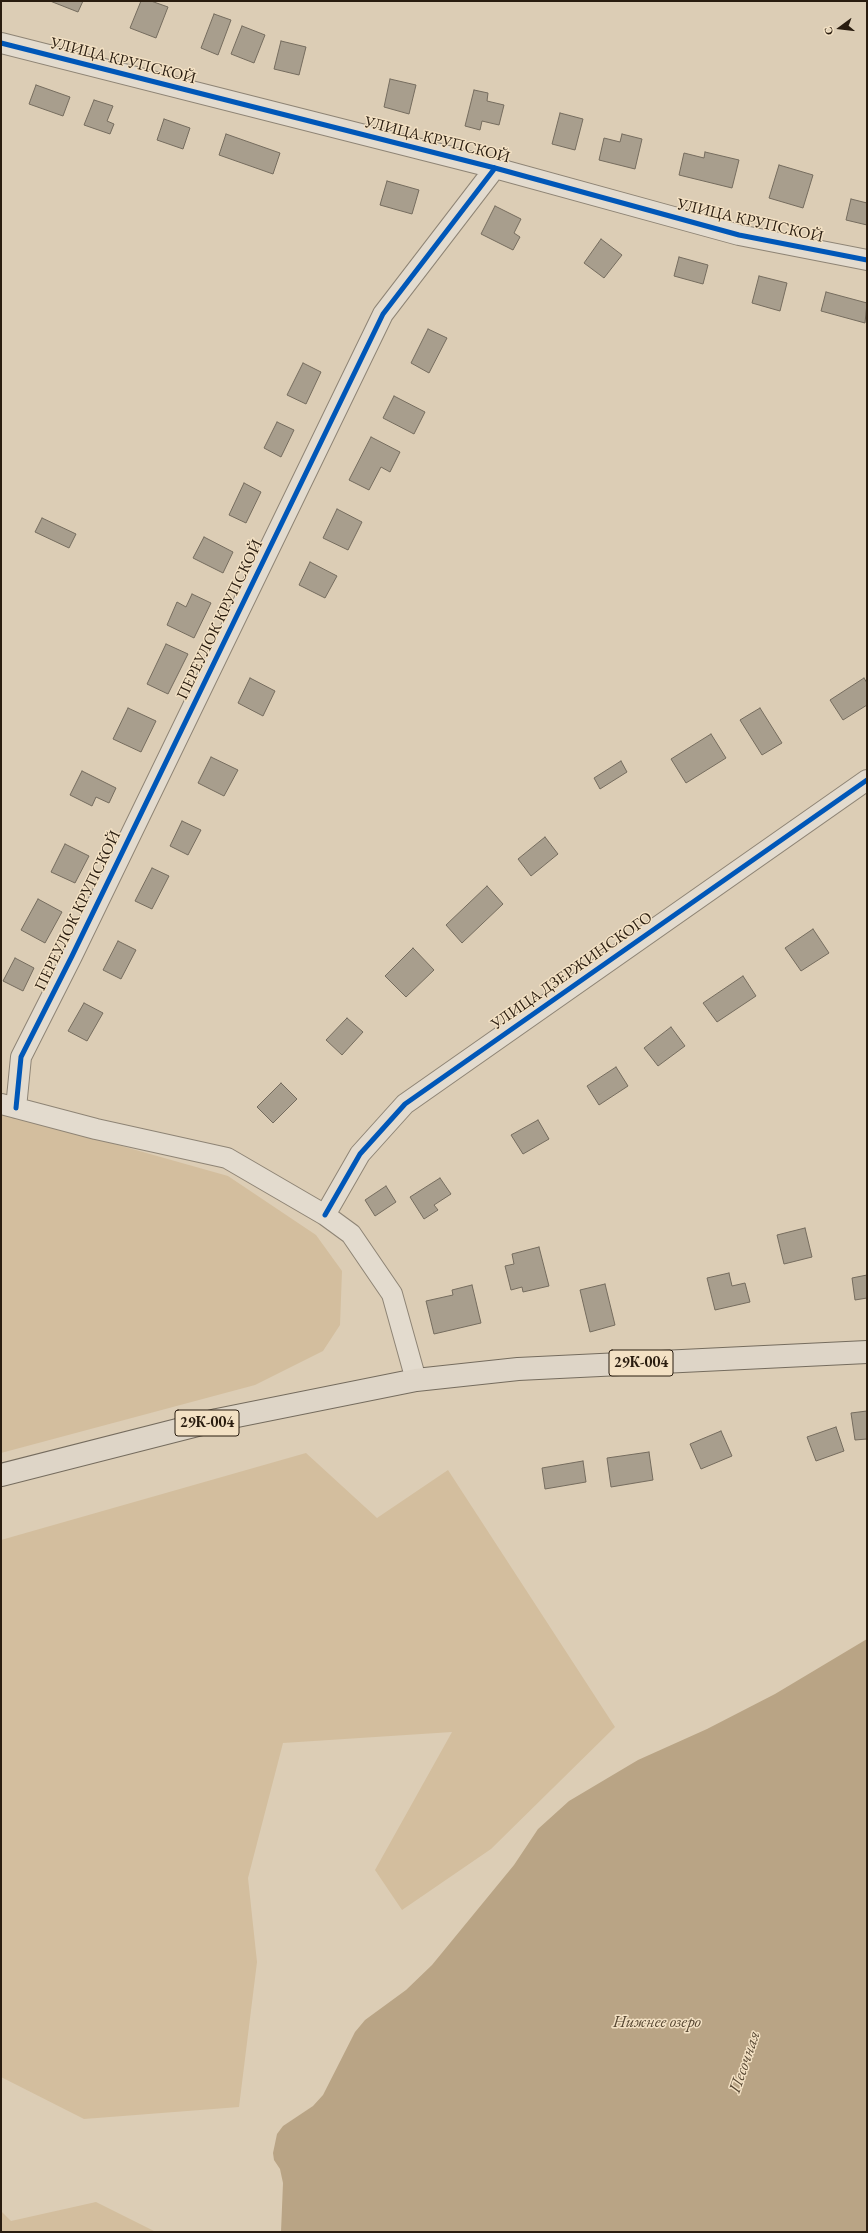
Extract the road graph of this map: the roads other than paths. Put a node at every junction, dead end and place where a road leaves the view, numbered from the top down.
1 (1, 44) edge
2 (495, 168) junction
3 (867, 260) edge
4 (867, 780) edge
5 (8, 1106) edge
6 (325, 1215) junction
7 (867, 1352) edge
8 (416, 1380) junction
9 (1, 1475) edge

1 - 2 street, УЛИЦА КРУПСКОЙ
2 - 3 street, УЛИЦА КРУПСКОЙ
2 - 5 street, ПЕРЕУЛОК КРУПСКОЙ
4 - 6 street, УЛИЦА ДЗЕРЖИНСКОГО
5 - 6 street
6 - 8 street
7 - 8 main road, 29К-004
8 - 9 main road, 29К-004

